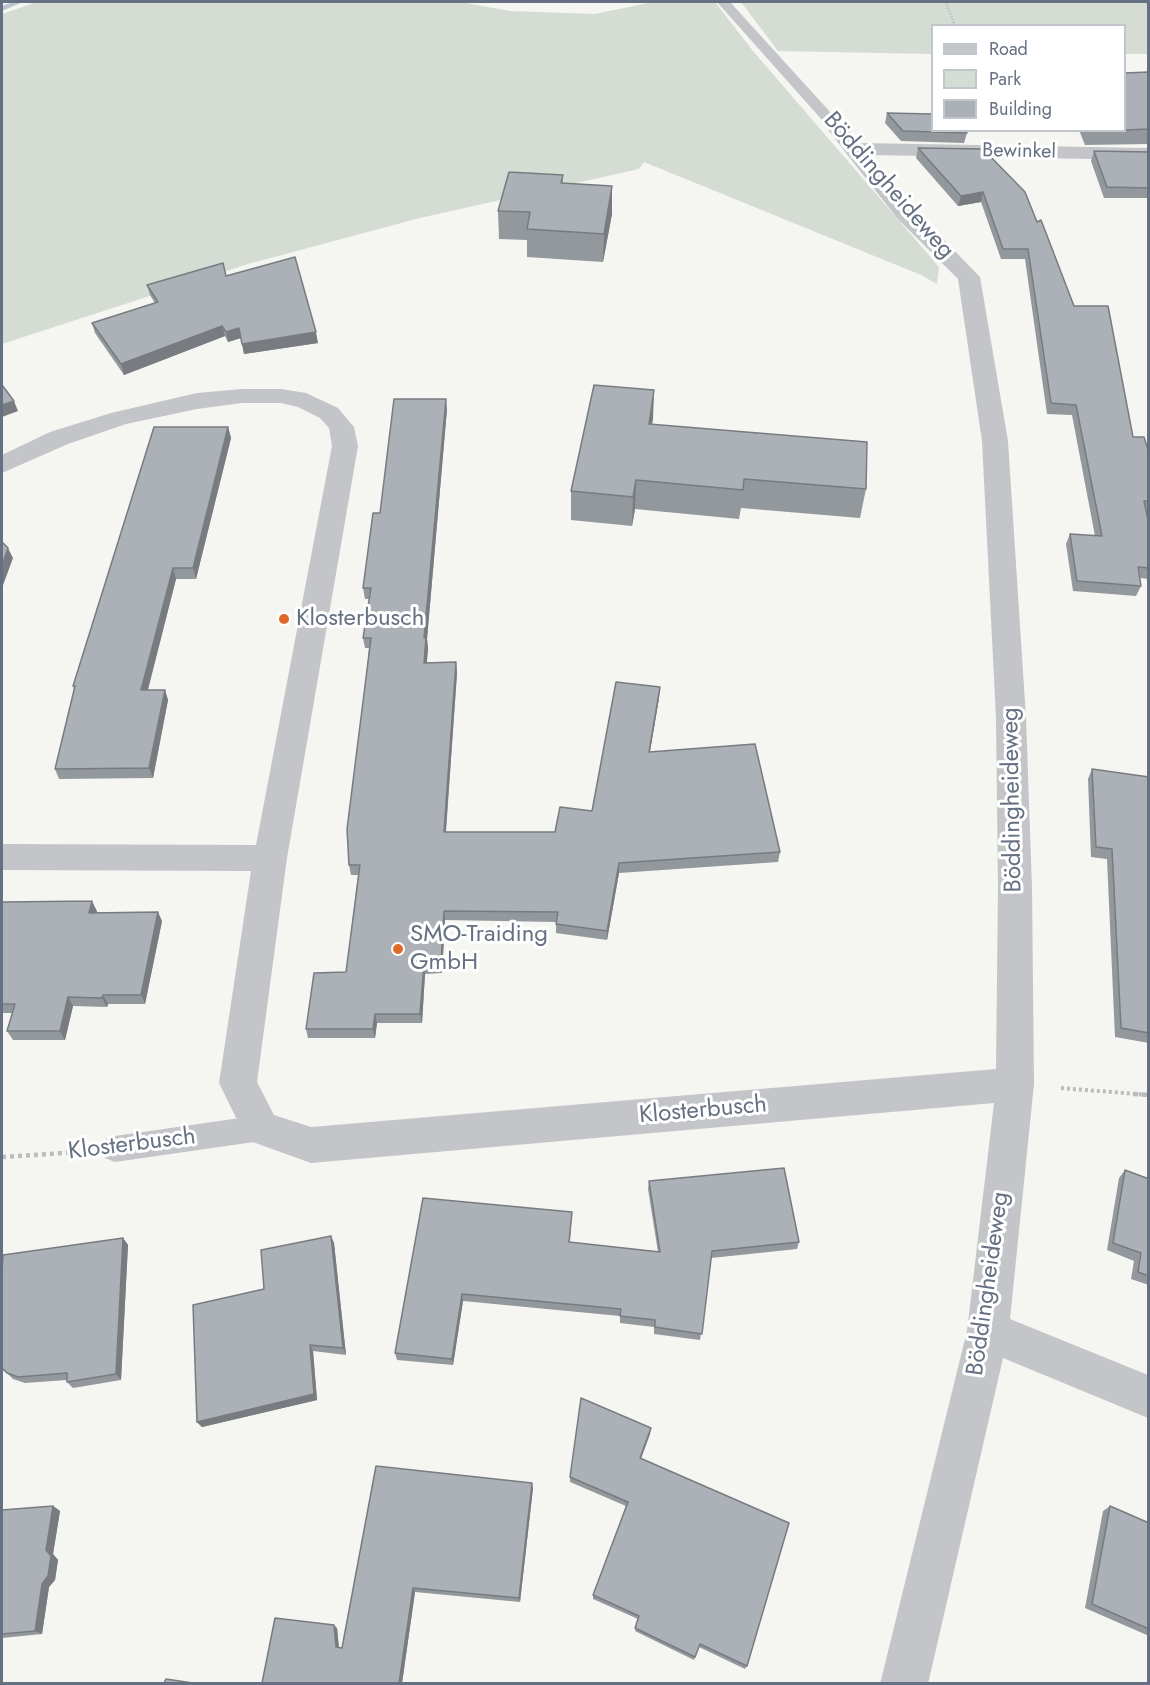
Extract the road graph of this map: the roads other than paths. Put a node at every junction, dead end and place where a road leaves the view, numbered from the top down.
1 (723, 2) edge
2 (845, 138) junction
3 (1149, 154) edge
4 (2, 465) edge
5 (2, 857) edge
6 (270, 858) junction
7 (1015, 1084) junction
8 (261, 1128) junction
9 (115, 1149) road end
10 (988, 1331) junction
11 (1149, 1396) edge
12 (904, 1683) edge

1 - 2 lane, Böddingheideweg
2 - 3 street, Bewinkel
2 - 7 street, Böddingheideweg
4 - 6 street
5 - 6 street
6 - 8 street
7 - 8 street, Klosterbusch
7 - 10 street, Böddingheideweg
8 - 9 lane, Klosterbusch
10 - 11 street
10 - 12 street, Böddingheideweg

